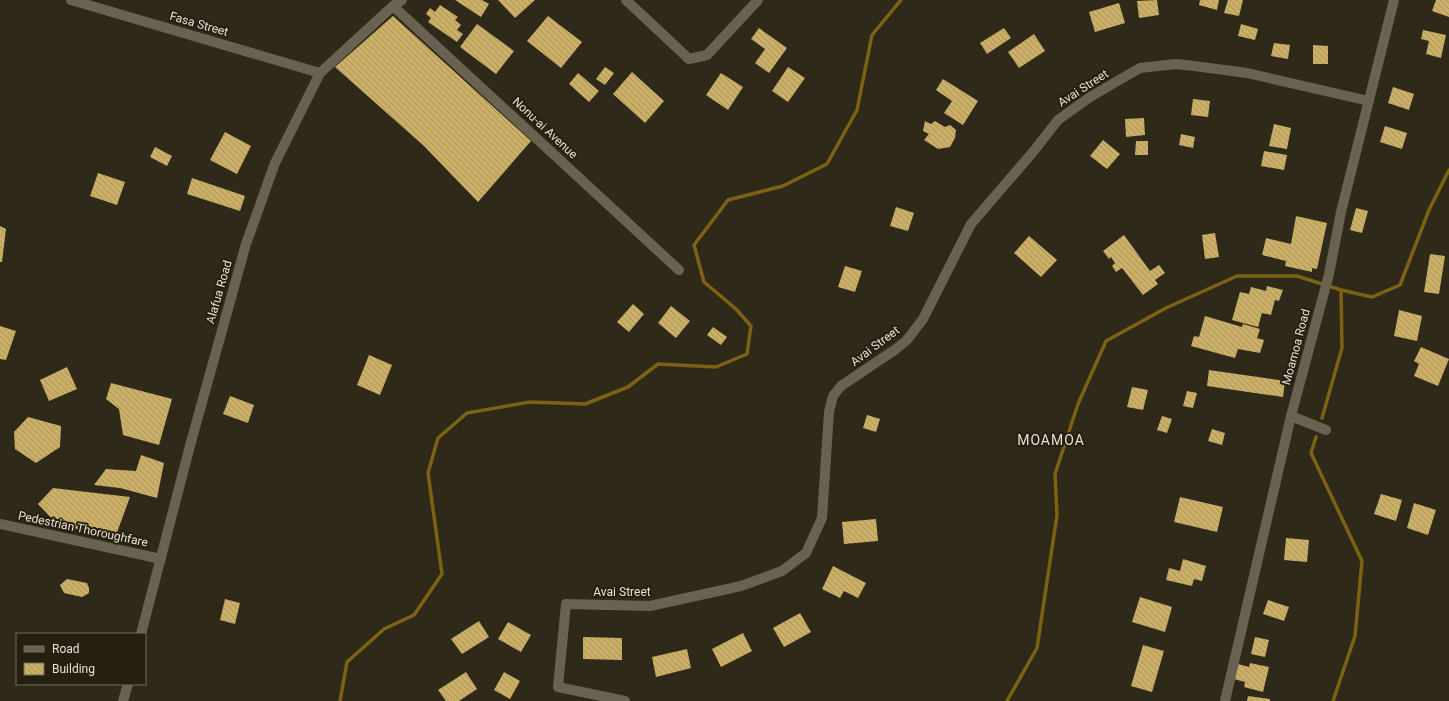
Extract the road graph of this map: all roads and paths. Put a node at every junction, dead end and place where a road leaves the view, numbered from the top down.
1 (71, 0) edge
2 (402, 0) edge
3 (626, 0) edge
4 (758, 0) edge
5 (1394, 0) edge
6 (90, 3) edge
7 (393, 6) junction
8 (320, 73) junction
9 (1369, 102) junction
10 (679, 270) dead end
11 (1291, 416) junction
12 (1326, 430) dead end
13 (0, 524) edge
14 (161, 559) junction
15 (141, 633) edge
16 (128, 685) edge
17 (122, 701) edge
18 (625, 701) edge
19 (1225, 701) edge

1 - 6 street, Fasa Street
2 - 7 street, Alafua Road
3 - 4 street
5 - 9 street, Moamoa Road
6 - 8 street, Fasa Street
7 - 8 street, Alafua Road
7 - 10 street, Nonu-ai Avenue
8 - 14 street, Alafua Road
9 - 11 street, Moamoa Road
9 - 18 street, Avai Street
11 - 12 street
11 - 19 street, Moamoa Road
13 - 14 street, Pedestrian Thoroughfare
14 - 15 street, Alafua Road
16 - 17 street

